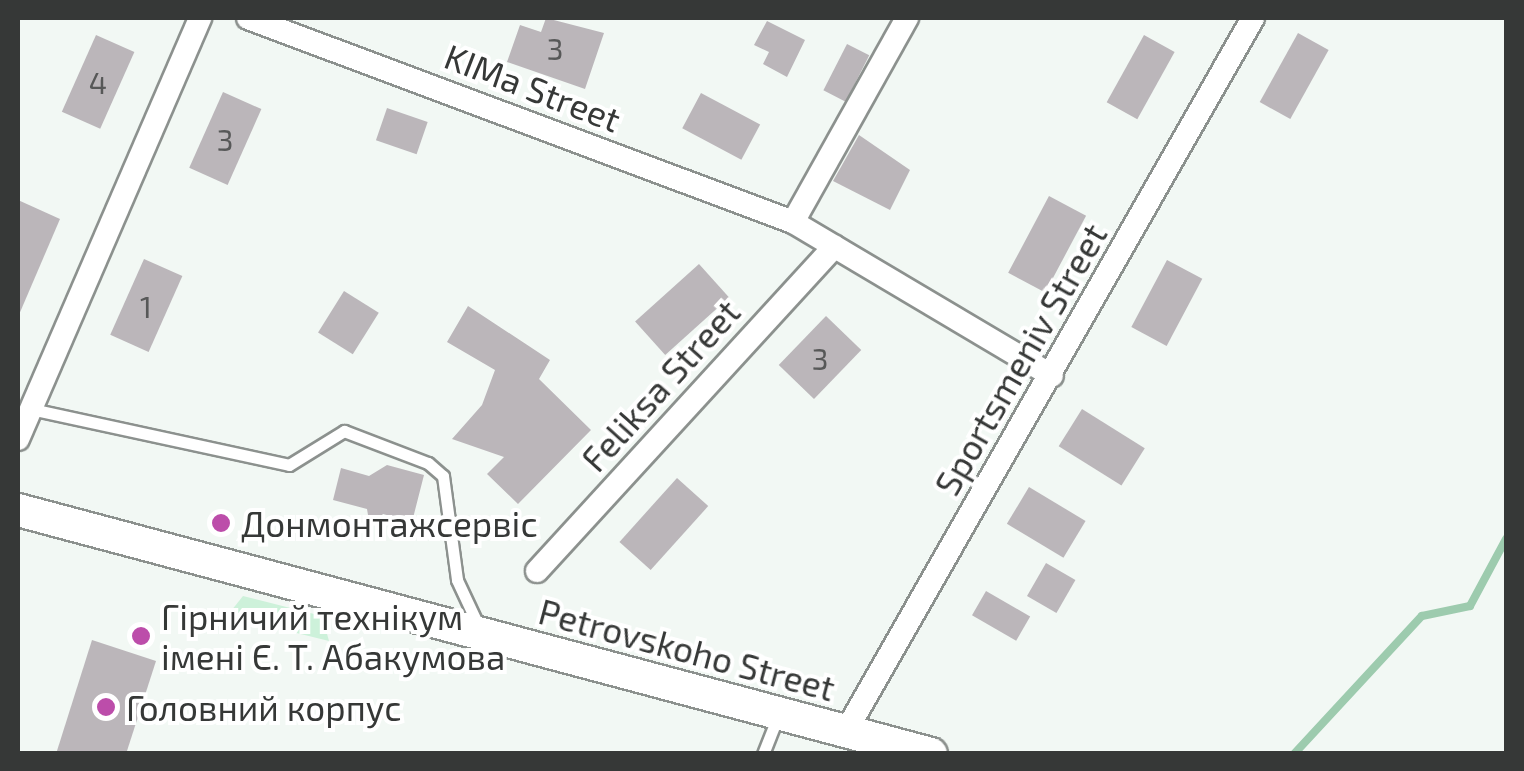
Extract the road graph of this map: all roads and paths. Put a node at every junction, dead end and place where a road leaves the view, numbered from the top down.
1 (200, 18) edge
2 (248, 18) edge
3 (907, 18) edge
4 (1253, 18) edge
5 (794, 222) junction
6 (834, 247) junction
7 (1052, 376) junction
8 (30, 409) junction
9 (18, 440) edge
10 (18, 510) edge
11 (537, 571) dead end
12 (483, 635) junction
13 (778, 716) junction
14 (845, 733) junction
15 (763, 754) edge
16 (931, 754) edge

1 - 8 street
2 - 5 street, KIMa Street
3 - 5 street
4 - 7 street, Sportsmeniv Street
5 - 6 street, KIMa Street
6 - 7 street, KIMa Street
6 - 11 street, Feliksa Street
7 - 14 street, Sportsmeniv Street
8 - 9 street
8 - 12 lane
10 - 12 main road, Petrovskoho Street
12 - 13 main road, Petrovskoho Street
13 - 14 main road, Petrovskoho Street
13 - 15 lane
14 - 16 main road, Petrovskoho Street

